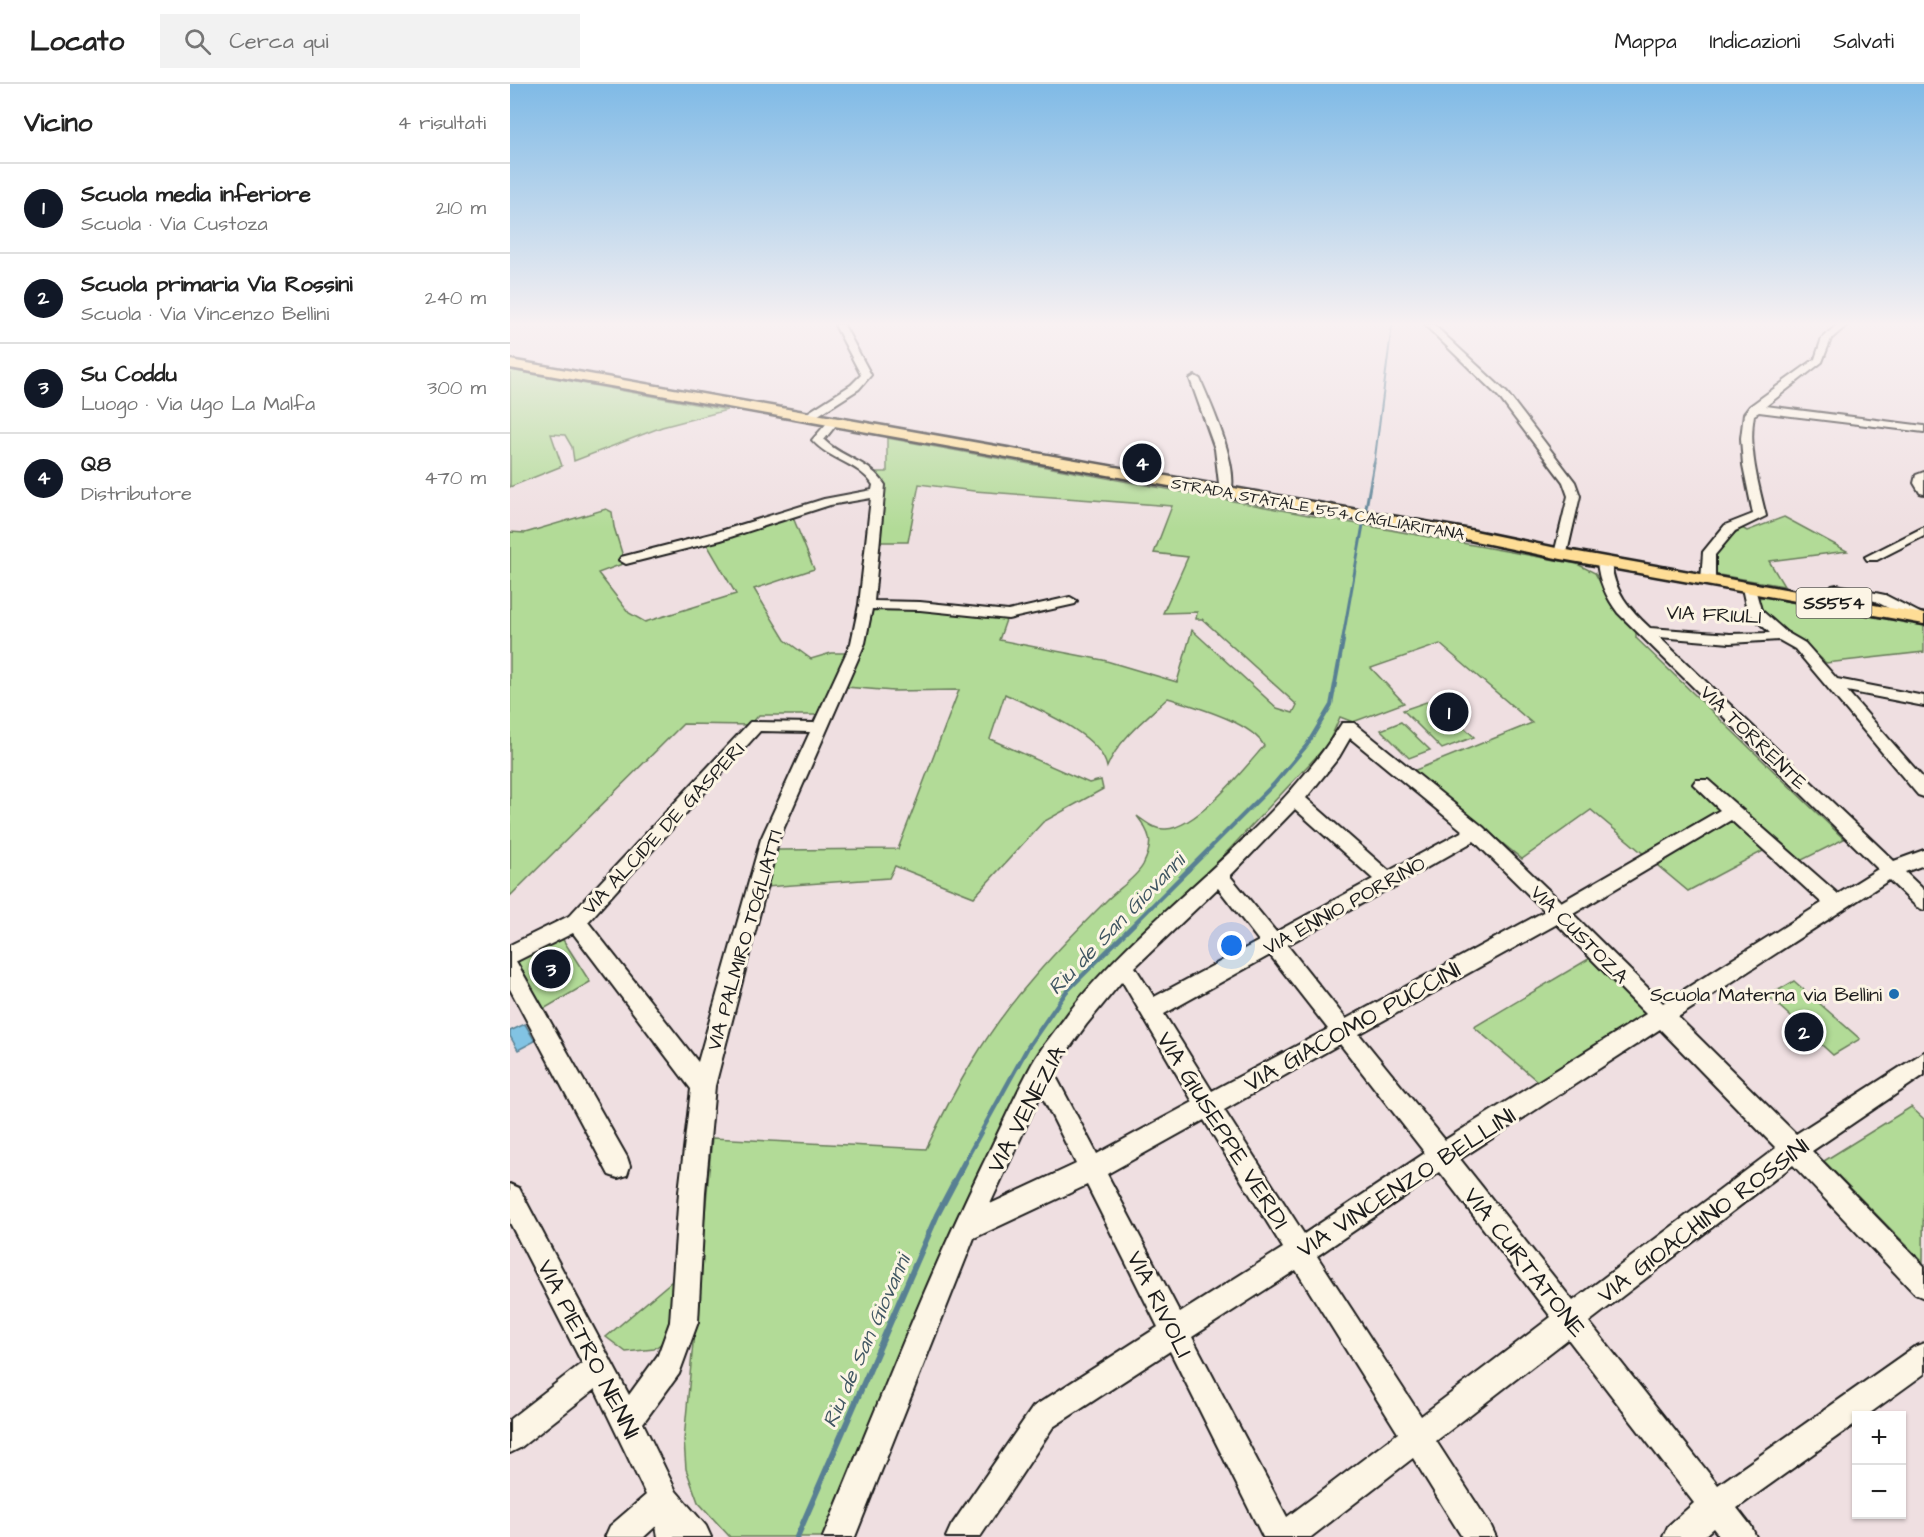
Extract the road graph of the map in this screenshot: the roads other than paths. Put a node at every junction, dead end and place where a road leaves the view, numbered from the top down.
1 (656, 393) edge
2 (667, 393) edge
3 (846, 393) edge
4 (1200, 393) edge
5 (1501, 393) edge
6 (1775, 393) edge
7 (1754, 408) junction
8 (808, 417) junction
9 (831, 425) junction
10 (1924, 429) edge
11 (1924, 476) edge
12 (1924, 490) edge
13 (878, 494) junction
14 (1229, 497) junction
15 (1924, 531) edge
16 (1561, 554) junction
17 (1872, 557) dead end
18 (626, 560) dead end
19 (1604, 562) junction
20 (1708, 580) junction
21 (1749, 588) junction
22 (1837, 589) dead end
23 (1070, 601) dead end
24 (866, 605) junction
25 (1922, 619) edge
26 (1645, 632) junction
27 (1781, 635) junction
28 (1833, 683) junction
29 (1924, 701) edge
30 (808, 727) dead end
31 (1348, 727) joint
32 (1702, 784) dead end
33 (1924, 791) edge
34 (1294, 799) junction
35 (1733, 812) junction
36 (1476, 832) junction
37 (1924, 857) edge
38 (1892, 869) junction
39 (1219, 875) junction
40 (1389, 882) junction
41 (1924, 902) edge
42 (1837, 905) junction
43 (1559, 913) junction
44 (576, 922) junction
45 (1273, 944) junction
46 (510, 956) edge
47 (1123, 964) junction
48 (510, 969) edge
49 (1149, 1011) junction
50 (1663, 1017) junction
51 (1342, 1030) junction
52 (1924, 1062) edge
53 (1041, 1070) junction
54 (703, 1086) junction
55 (1208, 1106) junction
56 (1794, 1149) junction
57 (1442, 1156) junction
58 (618, 1166) dead end
59 (1091, 1170) junction
60 (510, 1197) edge
61 (965, 1229) junction
62 (1300, 1252) junction
63 (1924, 1285) edge
64 (1570, 1321) junction
65 (1174, 1333) junction
66 (1924, 1357) edge
67 (599, 1367) junction
68 (627, 1421) junction
69 (510, 1438) edge
70 (1418, 1438) junction
71 (665, 1501) junction
72 (1716, 1505) junction
73 (621, 1537) edge
74 (674, 1537) edge
75 (695, 1537) edge
76 (839, 1537) edge
77 (962, 1537) edge
78 (1280, 1537) edge
79 (1286, 1537) edge
80 (1480, 1537) edge
81 (1679, 1537) edge
82 (1740, 1537) edge

1 - 9 main road, STRADA STATALE 554 CAGLIARITANA / SS554
2 - 8 main road, STRADA STATALE 554 CAGLIARITANA / SS554
3 - 8 street
4 - 14 street
5 - 16 street
6 - 7 street
7 - 10 street
7 - 20 street
8 - 14 main road, STRADA STATALE 554 CAGLIARITANA / SS554
9 - 13 street
9 - 14 main road, STRADA STATALE 554 CAGLIARITANA / SS554
11 - 12 street
13 - 18 street
13 - 24 street, VIA PALMIRO TOGLIATTI
14 - 16 main road, STRADA STATALE 554 CAGLIARITANA / SS554
15 - 17 street
16 - 19 main road, STRADA STATALE 554 CAGLIARITANA / SS554
19 - 20 main road, STRADA STATALE 554 CAGLIARITANA / SS554
19 - 26 street, VIA TORRENTE
20 - 21 main road, STRADA STATALE 554 CAGLIARITANA / SS554
21 - 25 main road, STRADA STATALE 554 CAGLIARITANA / SS554
21 - 27 street
22 - 25 street
23 - 24 street
24 - 54 street, VIA PALMIRO TOGLIATTI
26 - 27 street, VIA FRIULI
26 - 38 street, VIA TORRENTE
27 - 28 street
28 - 29 street
28 - 33 street
30 - 44 street, VIA ALCIDE DE GASPERI
31 - 34 street, VIA VENEZIA
31 - 36 street, VIA CUSTOZA
32 - 35 street
34 - 39 street, VIA VENEZIA
34 - 40 street
35 - 42 street
35 - 43 street, VIA GIACOMO PUCCINI
36 - 40 street, VIA ENNIO PORRINO
36 - 43 street, VIA CUSTOZA
37 - 38 street, VIA VINCENZO BELLINI
38 - 41 street, VIA TORRENTE
38 - 42 street, VIA VINCENZO BELLINI
39 - 45 street, VIA CURTATONE
39 - 47 street, VIA VENEZIA
40 - 45 street, VIA ENNIO PORRINO
42 - 50 street, VIA VINCENZO BELLINI
43 - 50 street, VIA CUSTOZA
43 - 51 street, VIA GIACOMO PUCCINI
44 - 46 street
44 - 54 street, VIA ALCIDE DE GASPERI
45 - 49 street, VIA ENNIO PORRINO
45 - 51 street, VIA CURTATONE
47 - 49 street, VIA GIUSEPPE VERDI
47 - 53 street, VIA VENEZIA
48 - 58 street
49 - 55 street, VIA GIUSEPPE VERDI
50 - 56 street, VIA CUSTOZA
50 - 57 street, VIA VINCENZO BELLINI
51 - 55 street, VIA GIACOMO PUCCINI
51 - 57 street, VIA CURTATONE
52 - 56 street, VIA GIOACHINO ROSSINI
53 - 59 street, VIA RIVOLI
53 - 61 street, VIA VENEZIA
54 - 68 street, VIA PALMIRO TOGLIATTI
55 - 59 street, VIA GIACOMO PUCCINI
55 - 62 street, VIA GIUSEPPE VERDI
56 - 63 street, VIA CUSTOZA
56 - 64 street, VIA GIOACHINO ROSSINI
57 - 62 street, VIA VINCENZO BELLINI
57 - 64 street, VIA CURTATONE
59 - 61 street, VIA GIACOMO PUCCINI
59 - 65 street, VIA RIVOLI
60 - 67 street, VIA PIETRO NENNI
61 - 76 street, VIA VENEZIA
62 - 65 street, VIA VINCENZO BELLINI
62 - 70 street, VIA GIUSEPPE VERDI
64 - 70 street, VIA GIOACHINO ROSSINI
64 - 72 street, VIA CURTATONE
65 - 77 street, VIA VINCENZO BELLINI
65 - 78 street, VIA RIVOLI
66 - 72 street
67 - 68 street, VIA PIETRO NENNI
67 - 69 street
68 - 71 street, VIA PIETRO NENNI
70 - 79 street, VIA GIOACHINO ROSSINI
70 - 80 street, VIA GIUSEPPE VERDI
71 - 73 street
71 - 74 street, VIA PIETRO NENNI
71 - 75 street, VIA PIETRO NENNI
72 - 81 street
72 - 82 street, VIA CURTATONE

